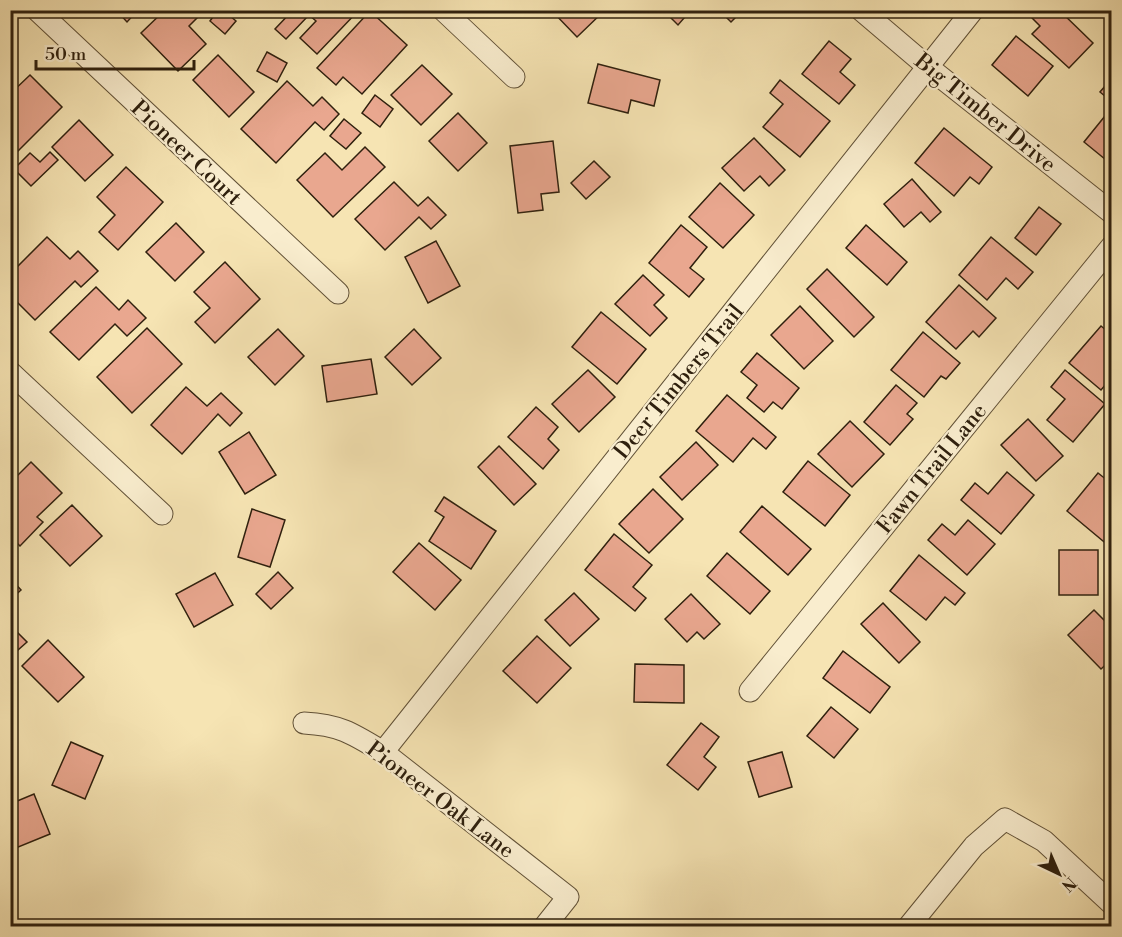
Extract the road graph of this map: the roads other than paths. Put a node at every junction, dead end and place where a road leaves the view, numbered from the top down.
1 (37, 10) edge
2 (443, 10) edge
3 (861, 10) edge
4 (974, 10) edge
5 (928, 67) junction
6 (514, 78) dead end
7 (1112, 213) edge
8 (1112, 246) edge
9 (338, 293) dead end
10 (10, 372) edge
11 (162, 514) dead end
12 (750, 691) dead end
13 (304, 723) dead end
14 (382, 752) junction
15 (1112, 904) edge
16 (545, 927) edge
17 (909, 927) edge

1 - 9 street, Pioneer Court
2 - 6 street
3 - 5 street, Big Timber Drive
4 - 5 street, Deer Timbers Trail
5 - 7 street, Big Timber Drive
5 - 14 street, Deer Timbers Trail
8 - 12 street, Fawn Trail Lane
10 - 11 street
13 - 14 street, Pioneer Oak Lane
14 - 16 street, Pioneer Oak Lane
15 - 17 street

